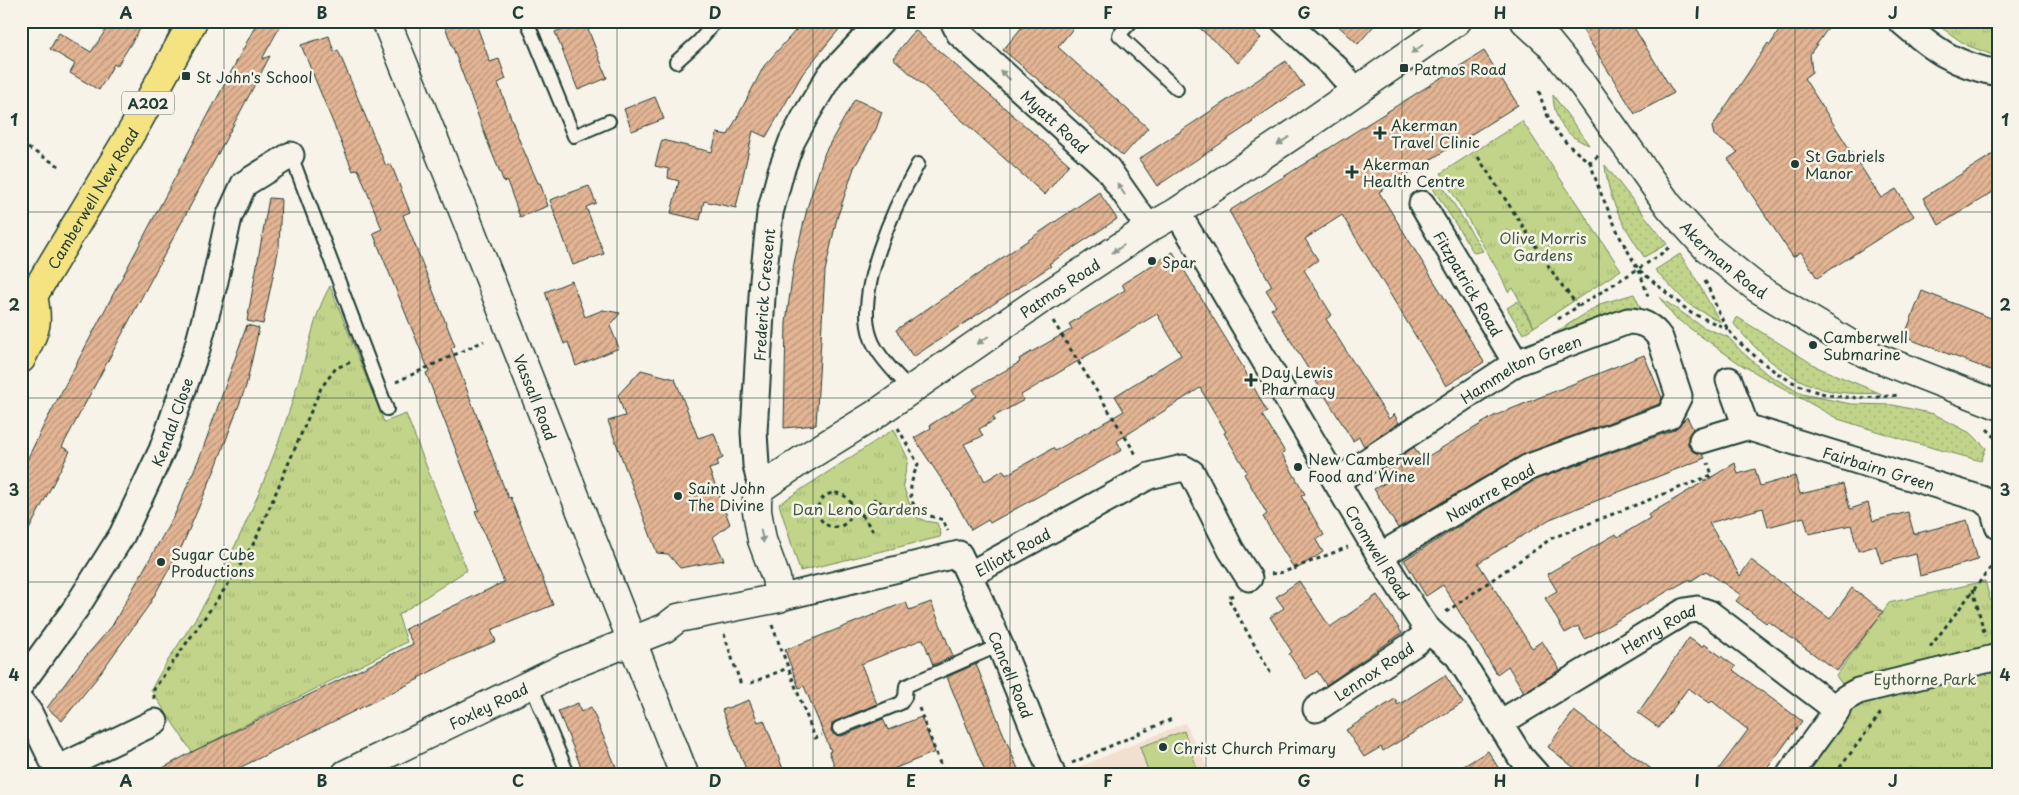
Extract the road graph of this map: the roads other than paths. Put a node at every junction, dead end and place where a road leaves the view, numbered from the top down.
1 (192, 21) edge
2 (386, 21) edge
3 (527, 21) edge
4 (716, 21) edge
5 (881, 21) edge
6 (953, 21) edge
7 (1132, 21) edge
8 (1284, 21) edge
9 (1457, 21) edge
10 (1526, 21) edge
11 (1901, 21) edge
12 (676, 62) dead end
13 (1998, 73) edge
14 (1177, 89) dead end
15 (1356, 91) junction
16 (609, 122) dead end
17 (291, 155) joint
18 (918, 164) dead end
19 (1422, 204) dead end
20 (1177, 212) junction
21 (1149, 228) junction
22 (27, 299) edge
23 (21, 359) edge
24 (1516, 362) junction
25 (1728, 380) dead end
26 (910, 390) junction
27 (1680, 396) joint
28 (387, 409) dead end
29 (1992, 417) edge
30 (1746, 427) junction
31 (1702, 440) road end
32 (1336, 481) junction
33 (762, 488) junction
34 (1998, 526) edge
35 (1380, 556) junction
36 (964, 565) junction
37 (1249, 578) road end
38 (774, 609) junction
39 (1428, 631) junction
40 (631, 640) junction
41 (1000, 646) junction
42 (1998, 657) edge
43 (21, 684) edge
44 (531, 685) junction
45 (21, 702) edge
46 (1316, 709) dead end
47 (1837, 710) junction
48 (155, 722) road end
49 (1500, 723) junction
50 (839, 728) road end
51 (1060, 770) edge
52 (58, 771) edge
53 (346, 774) edge
54 (568, 774) edge
55 (684, 774) edge
56 (1536, 774) edge
57 (1790, 774) edge

1 - 22 highway, Camberwell New Road / A202
2 - 40 street, Vassall Road
3 - 16 lane
4 - 12 lane
5 - 33 street, Frederick Crescent
21 -> 6 street, Myatt Road
7 - 14 lane
8 - 15 street
9 -> 15 street, Patmos Road
10 - 29 street, Akerman Road
11 - 13 street
15 -> 20 street, Patmos Road
17 - 28 lane
17 - 43 street, Kendal Close
18 - 26 lane
19 - 24 street, Fitzpatrick Road
20 - 21 street, Patmos Road
20 - 32 street, Cromwell Road
21 -> 26 street, Patmos Road
22 - 23 highway, Camberwell New Road / A202
24 - 27 street, Hammelton Green
24 - 32 street, Hammelton Green
25 - 30 street
26 - 33 street, Patmos Road
27 - 35 street, Navarre Road
30 - 31 street
30 - 34 street, Fairbairn Green
32 - 35 street, Cromwell Road
33 -> 38 street, Frederick Crescent
35 - 39 street, Cromwell Road
36 - 37 street, Elliott Road
36 - 38 street, Elliott Road
36 - 41 street, Cancell Road
38 - 40 street, Elliott Road
39 - 46 street, Lennox Road
39 - 49 street, Cromwell Road
40 - 44 street, Foxley Road
40 - 55 street, Vassall Road
41 - 50 lane
41 - 51 street, Cancell Road
42 - 47 street
44 - 53 street, Foxley Road
44 - 54 lane
45 - 52 street
47 - 49 street, Henry Road
47 - 57 street
48 - 52 street
49 - 56 street, Cromwell Road

